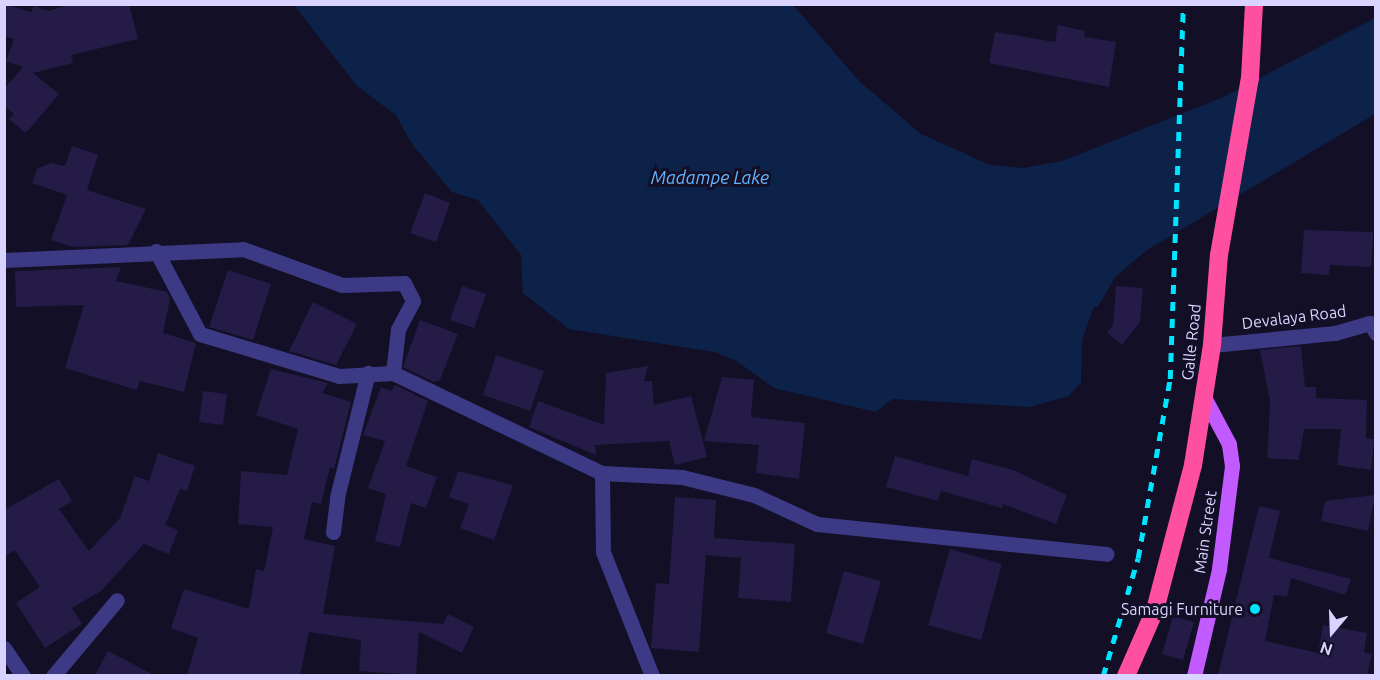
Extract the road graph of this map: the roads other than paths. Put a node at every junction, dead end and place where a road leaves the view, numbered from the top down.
1 (1254, 4) edge
2 (156, 251) junction
3 (4, 261) edge
4 (1374, 324) edge
5 (1212, 345) junction
6 (368, 373) junction
7 (393, 373) junction
8 (1204, 397) junction
9 (602, 472) junction
10 (333, 532) dead end
11 (1106, 554) dead end
12 (117, 600) dead end
13 (4, 648) edge
14 (23, 675) edge
15 (53, 675) edge
16 (652, 675) edge
17 (1126, 675) edge
18 (1194, 675) edge

1 - 5 highway, Galle Road
2 - 3 street
2 - 6 street
2 - 7 street
4 - 5 street, Devalaya Road
5 - 8 highway, Galle Road
6 - 7 street
6 - 10 street
7 - 9 street
8 - 17 highway, Galle Road
8 - 18 main road, Main Street
9 - 11 street
9 - 16 street
12 - 15 street
13 - 14 street

